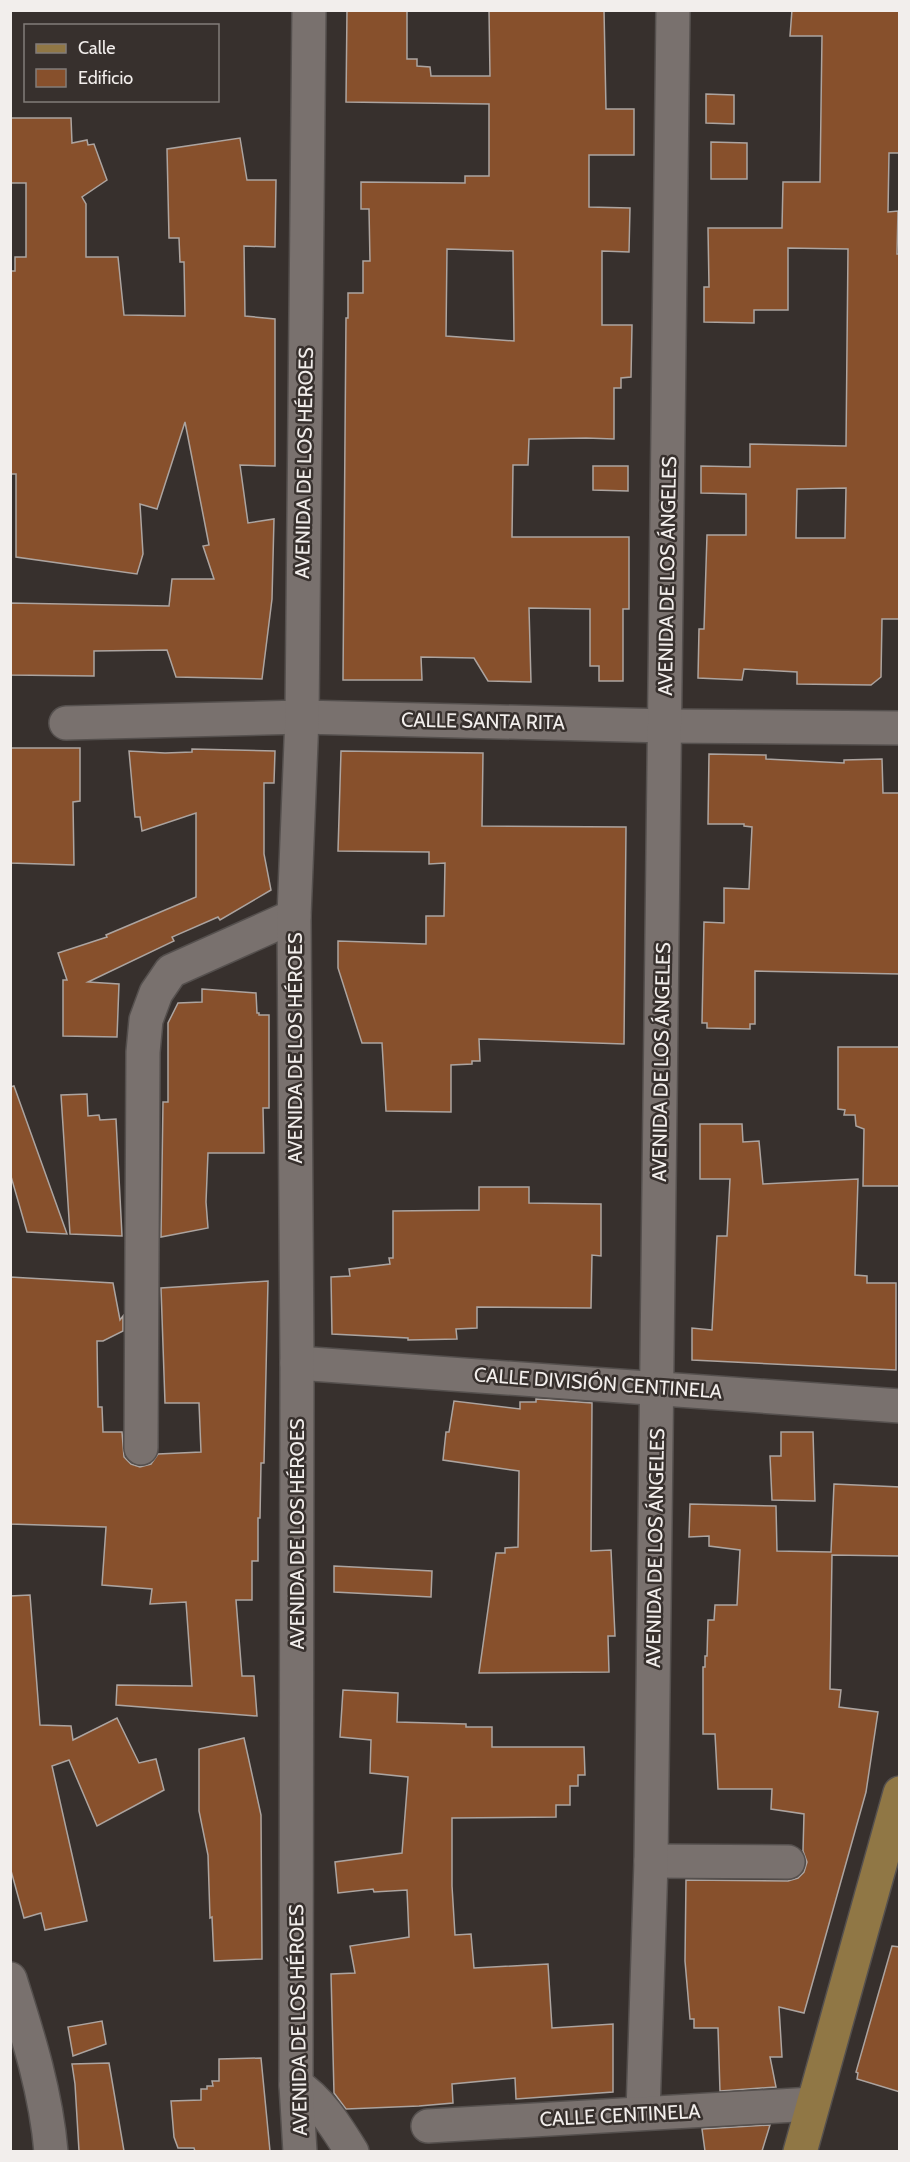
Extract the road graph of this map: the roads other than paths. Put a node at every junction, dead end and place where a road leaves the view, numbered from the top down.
1 (309, 10) edge
2 (673, 10) edge
3 (302, 717) junction
4 (66, 723) dead end
5 (666, 726) junction
6 (900, 728) edge
7 (294, 916) junction
8 (297, 1363) junction
9 (657, 1387) junction
10 (900, 1406) edge
11 (141, 1448) dead end
12 (900, 1792) edge
13 (651, 1861) junction
14 (788, 1862) dead end
15 (10, 1979) edge
16 (296, 2085) junction
17 (813, 2104) junction
18 (643, 2113) junction
19 (428, 2126) dead end
20 (51, 2151) edge
21 (300, 2151) edge
22 (352, 2151) edge
23 (800, 2151) edge

1 - 3 street, AVENIDA DE LOS HÉROES
2 - 5 street, AVENIDA DE LOS ÁNGELES
3 - 4 street, CALLE SANTA RITA
3 - 5 street, CALLE SANTA RITA
3 - 7 street, AVENIDA DE LOS HÉROES
5 - 6 street, CALLE SANTA RITA
5 - 9 street, AVENIDA DE LOS ÁNGELES
7 - 8 street, AVENIDA DE LOS HÉROES
7 - 11 street, AVENIDA DE LOS HÉROES
8 - 9 street, CALLE DIVISIÓN CENTINELA
8 - 16 street, AVENIDA DE LOS HÉROES
9 - 10 street, CALLE DIVISIÓN CENTINELA
9 - 13 street, AVENIDA DE LOS ÁNGELES
12 - 17 main road
13 - 14 street
13 - 18 street, AVENIDA DE LOS ÁNGELES
15 - 20 street
16 - 21 street, AVENIDA DE LOS HÉROES
16 - 22 street
17 - 18 street, CALLE CENTINELA
17 - 23 main road
18 - 19 street, CALLE CENTINELA

